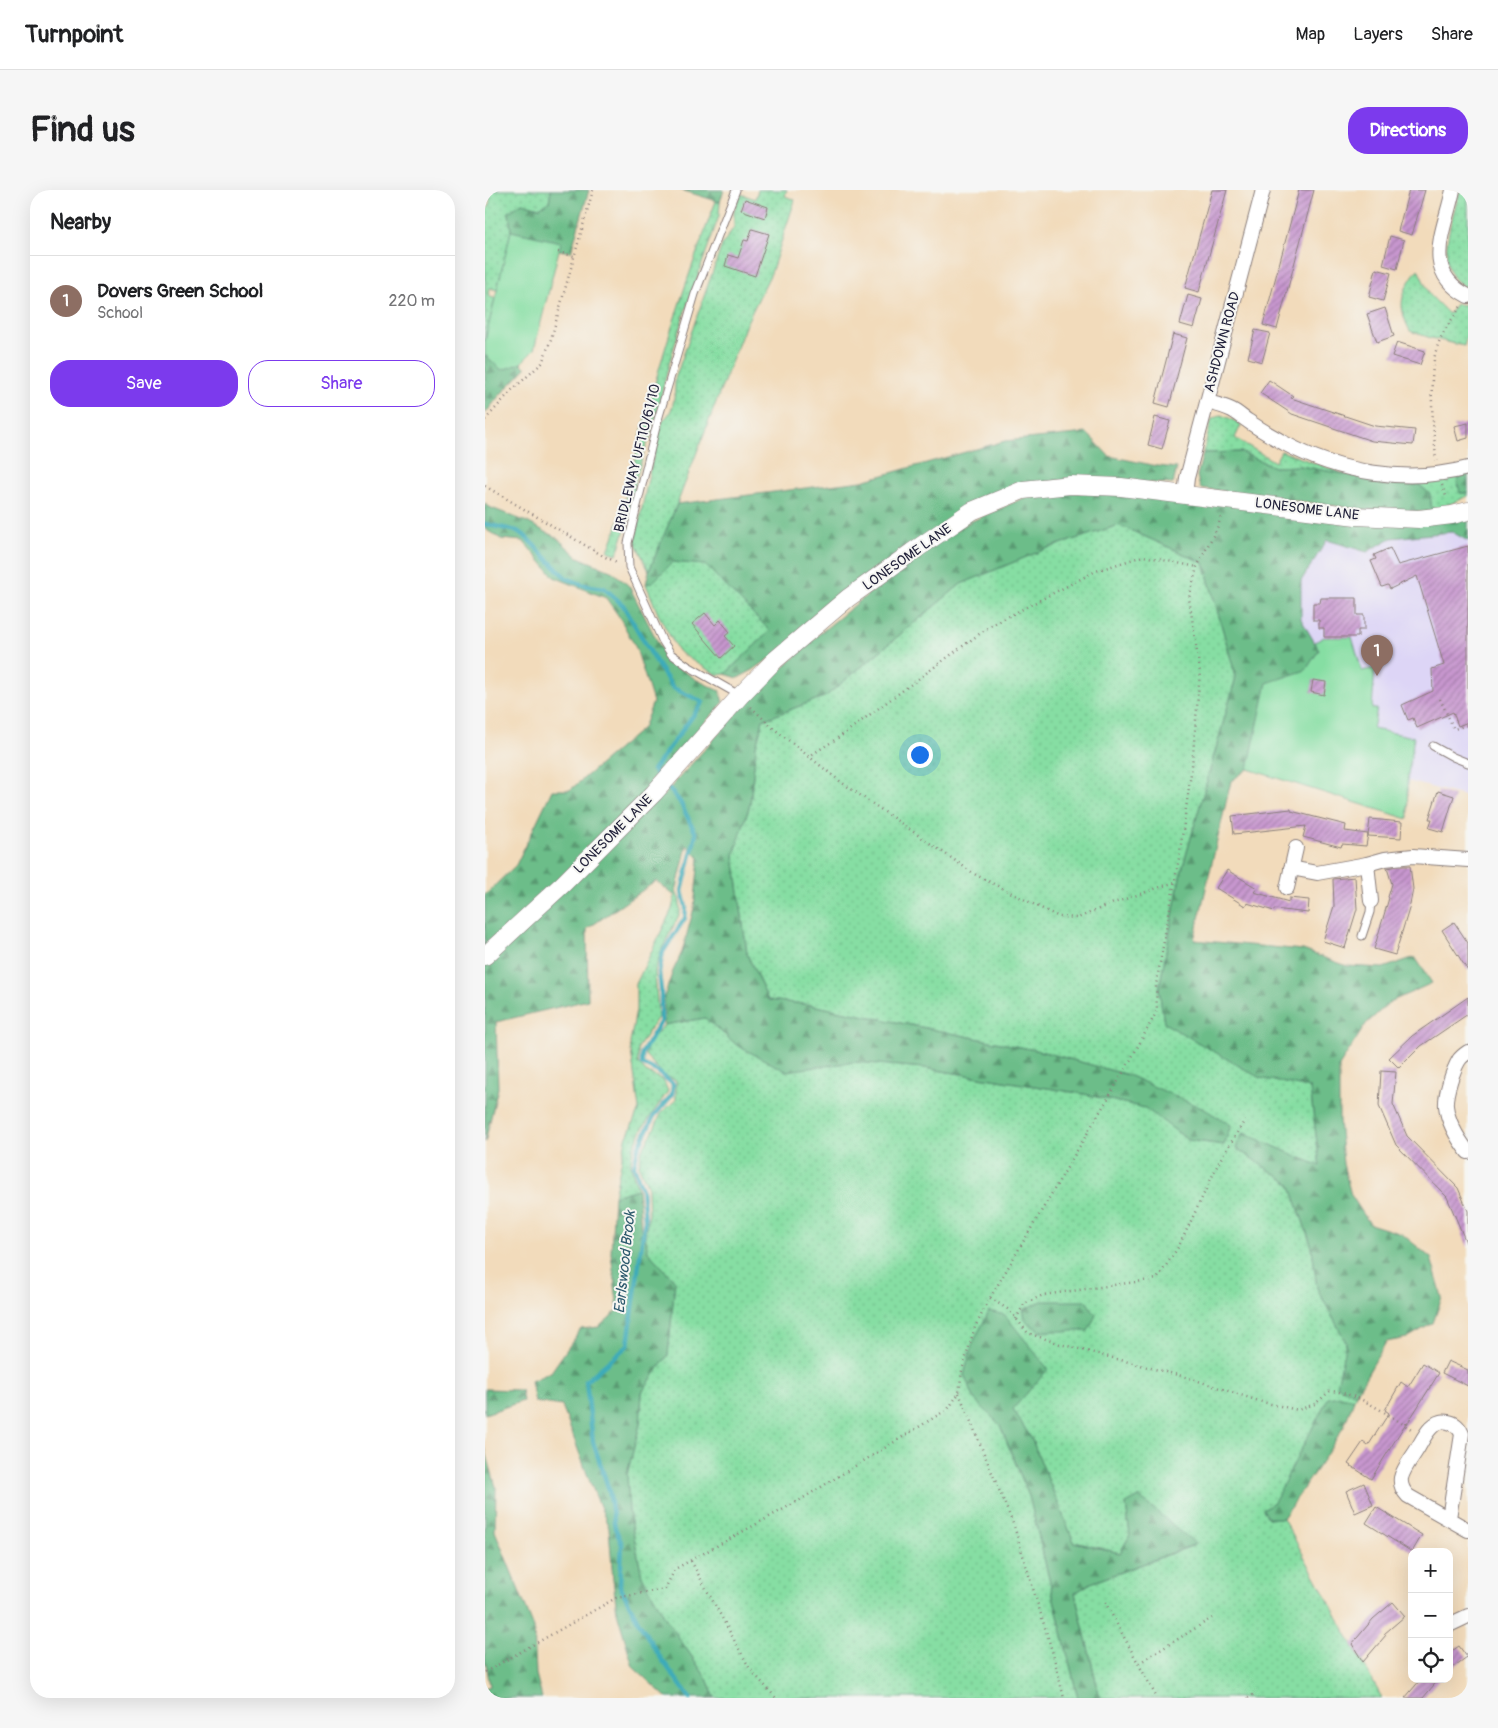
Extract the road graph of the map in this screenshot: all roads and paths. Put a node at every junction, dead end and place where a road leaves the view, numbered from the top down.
1 (593, 190) edge
2 (736, 190) edge
3 (1263, 190) edge
4 (1453, 190) edge
5 (558, 252) dead end
6 (574, 256) junction
7 (1467, 296) edge
8 (1207, 402) junction
9 (485, 420) edge
10 (1468, 468) edge
11 (1438, 474) junction
12 (485, 486) edge
13 (1185, 495) junction
14 (1227, 500) junction
15 (1460, 513) edge
16 (629, 567) junction
17 (1197, 567) junction
18 (740, 696) junction
19 (1440, 699) dead end
20 (1468, 725) edge
21 (1433, 746) dead end
22 (809, 757) junction
23 (1468, 763) edge
24 (1296, 848) dead end
25 (1468, 860) edge
26 (1367, 864) junction
27 (1291, 868) junction
28 (1175, 882) junction
29 (1287, 888) dead end
30 (1371, 901) joint
31 (1362, 936) dead end
32 (485, 956) edge
33 (1468, 1052) edge
34 (1245, 1120) dead end
35 (1468, 1152) edge
36 (990, 1298) junction
37 (1016, 1319) junction
38 (959, 1393) junction
39 (1425, 1437) junction
40 (1449, 1518) junction
41 (1468, 1530) edge
42 (691, 1560) junction
43 (1105, 1602) dead end
44 (1468, 1616) edge
45 (1212, 1618) dead end
46 (1453, 1623) edge
47 (1138, 1664) junction
48 (485, 1672) edge
49 (1254, 1694) dead end
50 (776, 1698) edge
51 (1064, 1698) edge
52 (1157, 1698) edge
53 (1248, 1698) edge

1 - 6 path
2 - 16 lane, BRIDLEWAY UF110/61/10
3 - 8 street, ASHDOWN ROAD
4 - 7 street
5 - 6 path
6 - 9 path
7 - 11 path
8 - 11 street
8 - 13 street, ASHDOWN ROAD
10 - 11 street
11 - 15 path
12 - 16 path
13 - 14 street, LONESOME LANE
13 - 18 street, LONESOME LANE
14 - 15 street, LONESOME LANE
14 - 17 path
16 - 18 lane, BRIDLEWAY UF110/61/10
17 - 22 path
17 - 28 path
18 - 22 path
18 - 32 street, LONESOME LANE
19 - 20 path
21 - 23 lane
22 - 28 path
24 - 27 street
25 - 26 street
26 - 27 street
26 - 30 street
27 - 29 street
28 - 36 path
30 - 31 lane
33 - 35 street
34 - 37 path
36 - 37 path
36 - 38 path
37 - 39 path
38 - 42 path
38 - 51 path
39 - 40 street
39 - 40 street
40 - 41 street
42 - 48 path
42 - 50 path
43 - 47 path
44 - 46 street
45 - 47 path
47 - 52 path
49 - 53 path

